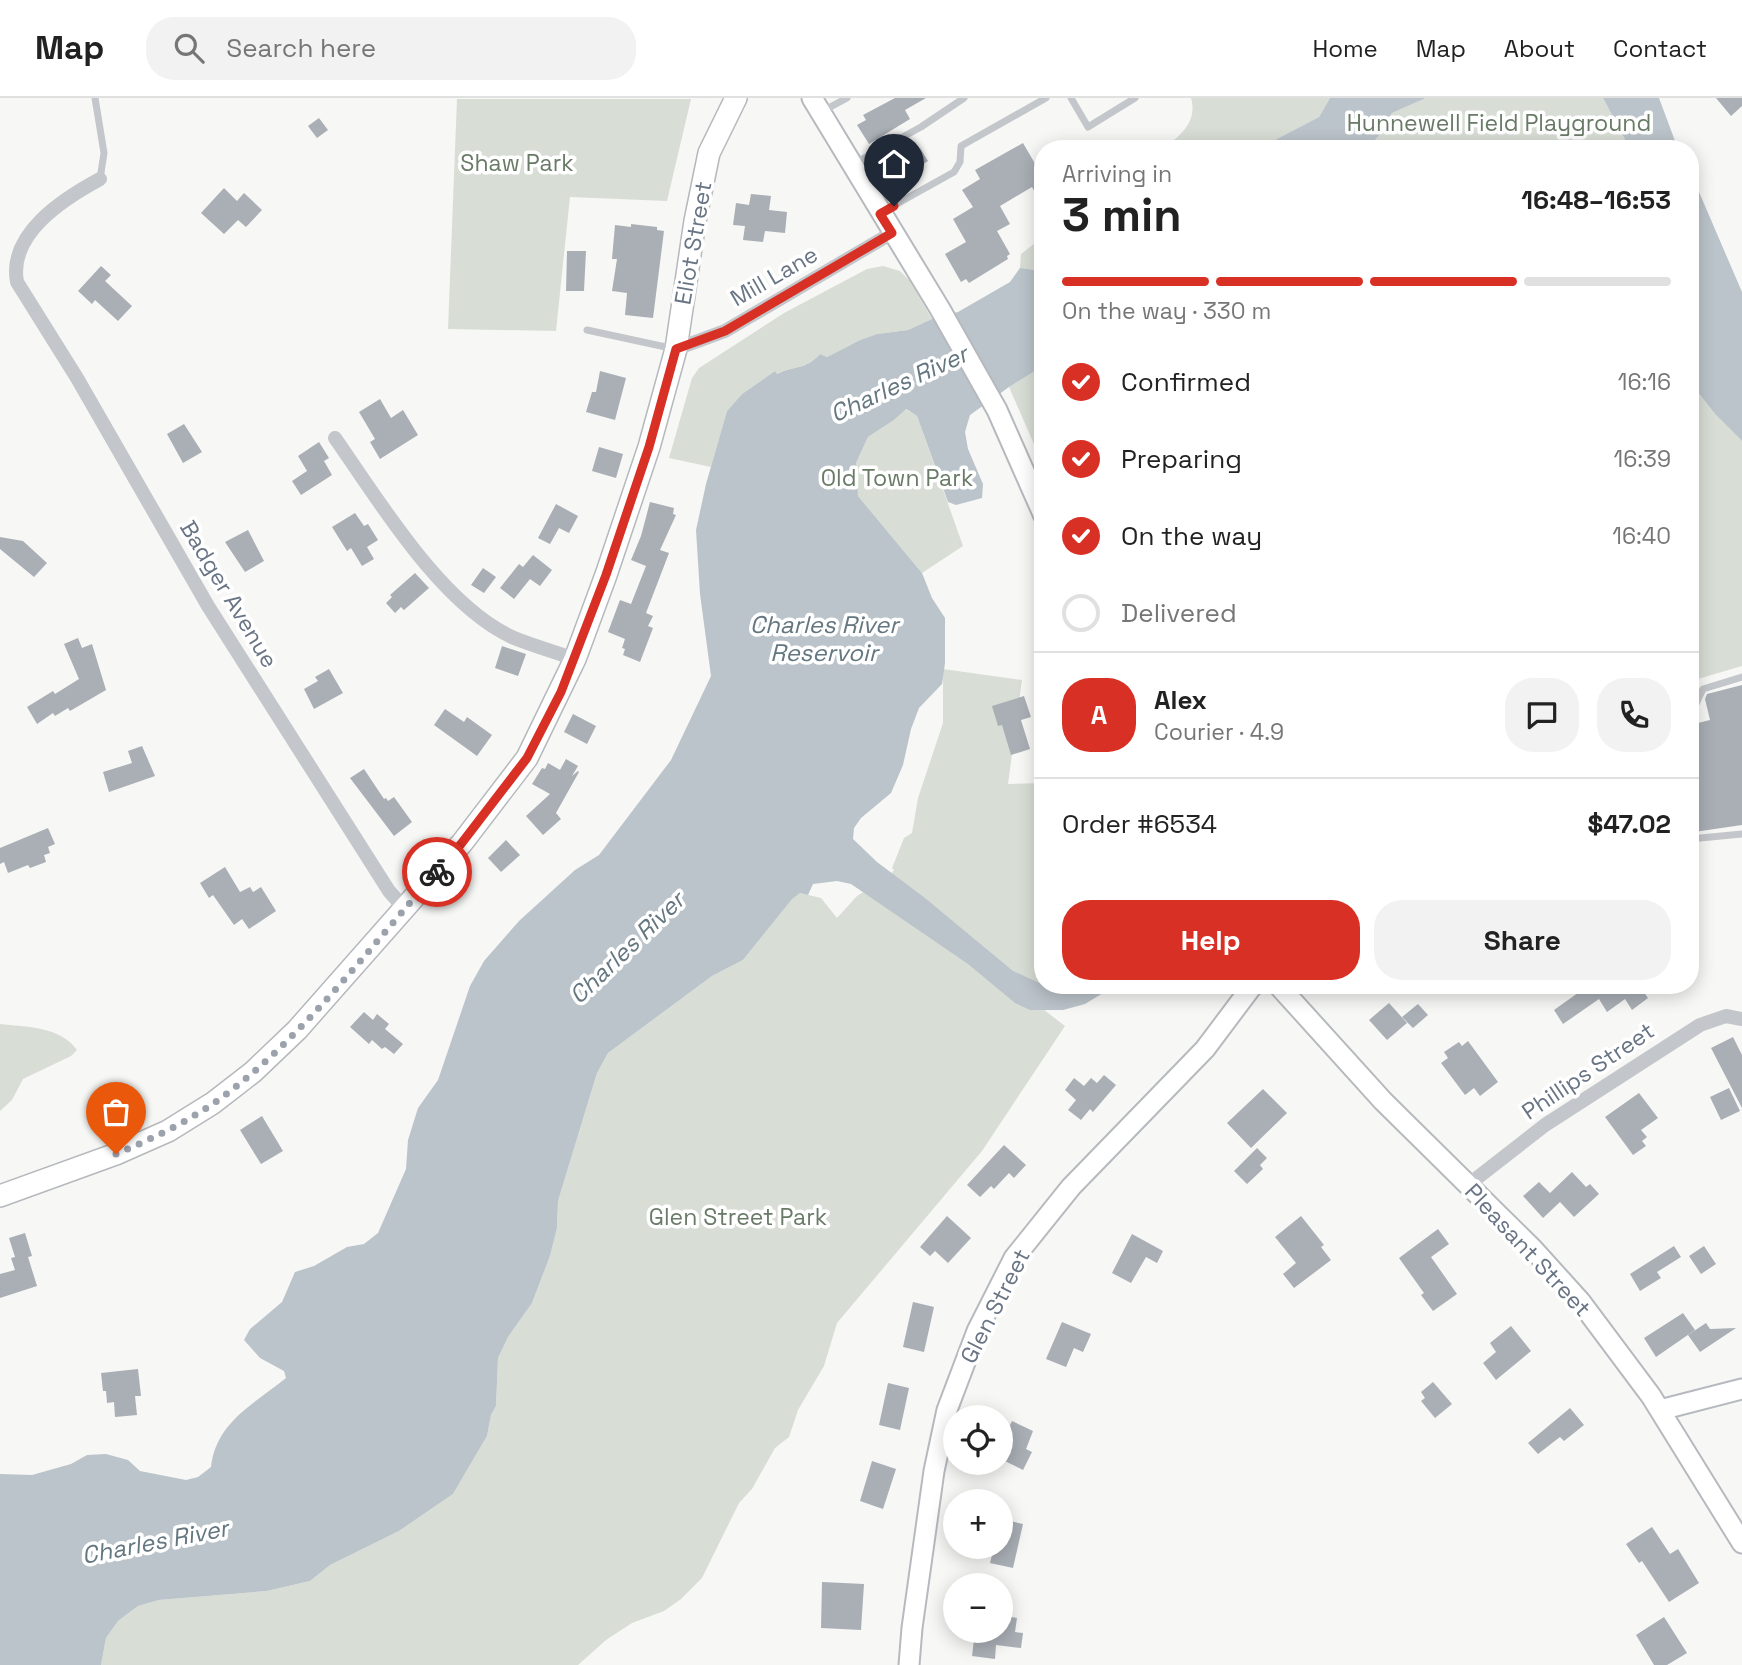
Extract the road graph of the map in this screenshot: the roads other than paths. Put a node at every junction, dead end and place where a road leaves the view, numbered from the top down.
1 (95, 98) edge
2 (736, 98) edge
3 (847, 98) edge
4 (964, 98) edge
5 (1046, 98) edge
6 (1071, 98) edge
7 (1135, 98) edge
8 (816, 105) edge
9 (851, 165) junction
10 (100, 179) joint
11 (880, 214) junction
12 (892, 233) junction
13 (587, 330) dead end
14 (676, 349) junction
15 (335, 438) dead end
16 (1034, 494) edge
17 (575, 659) junction
18 (1742, 677) edge
19 (1699, 697) edge
20 (1742, 834) edge
21 (1699, 838) edge
22 (404, 908) junction
23 (1246, 994) edge
24 (1286, 994) edge
25 (1742, 1019) edge
26 (1468, 1185) junction
27 (0, 1196) edge
28 (1742, 1389) edge
29 (1660, 1410) junction
30 (1742, 1543) edge
31 (909, 1665) edge

1 - 10 lane
2 - 14 main road, Eliot Street
3 - 8 lane
4 - 9 lane
5 - 11 lane
6 - 7 lane
8 - 9 main road
9 - 11 main road
10 - 22 street, Badger Avenue
11 - 12 main road
12 - 14 street, Mill Lane
12 - 16 main road
13 - 14 lane
14 - 17 main road, Eliot Street
15 - 17 street
17 - 22 main road, Eliot Street
18 - 19 lane
20 - 21 lane
22 - 27 main road, Eliot Street
23 - 31 main road, Glen Street
24 - 26 main road, Pleasant Street
25 - 26 street, Phillips Street
26 - 29 main road, Pleasant Street
28 - 29 main road
29 - 30 main road, Pleasant Street

